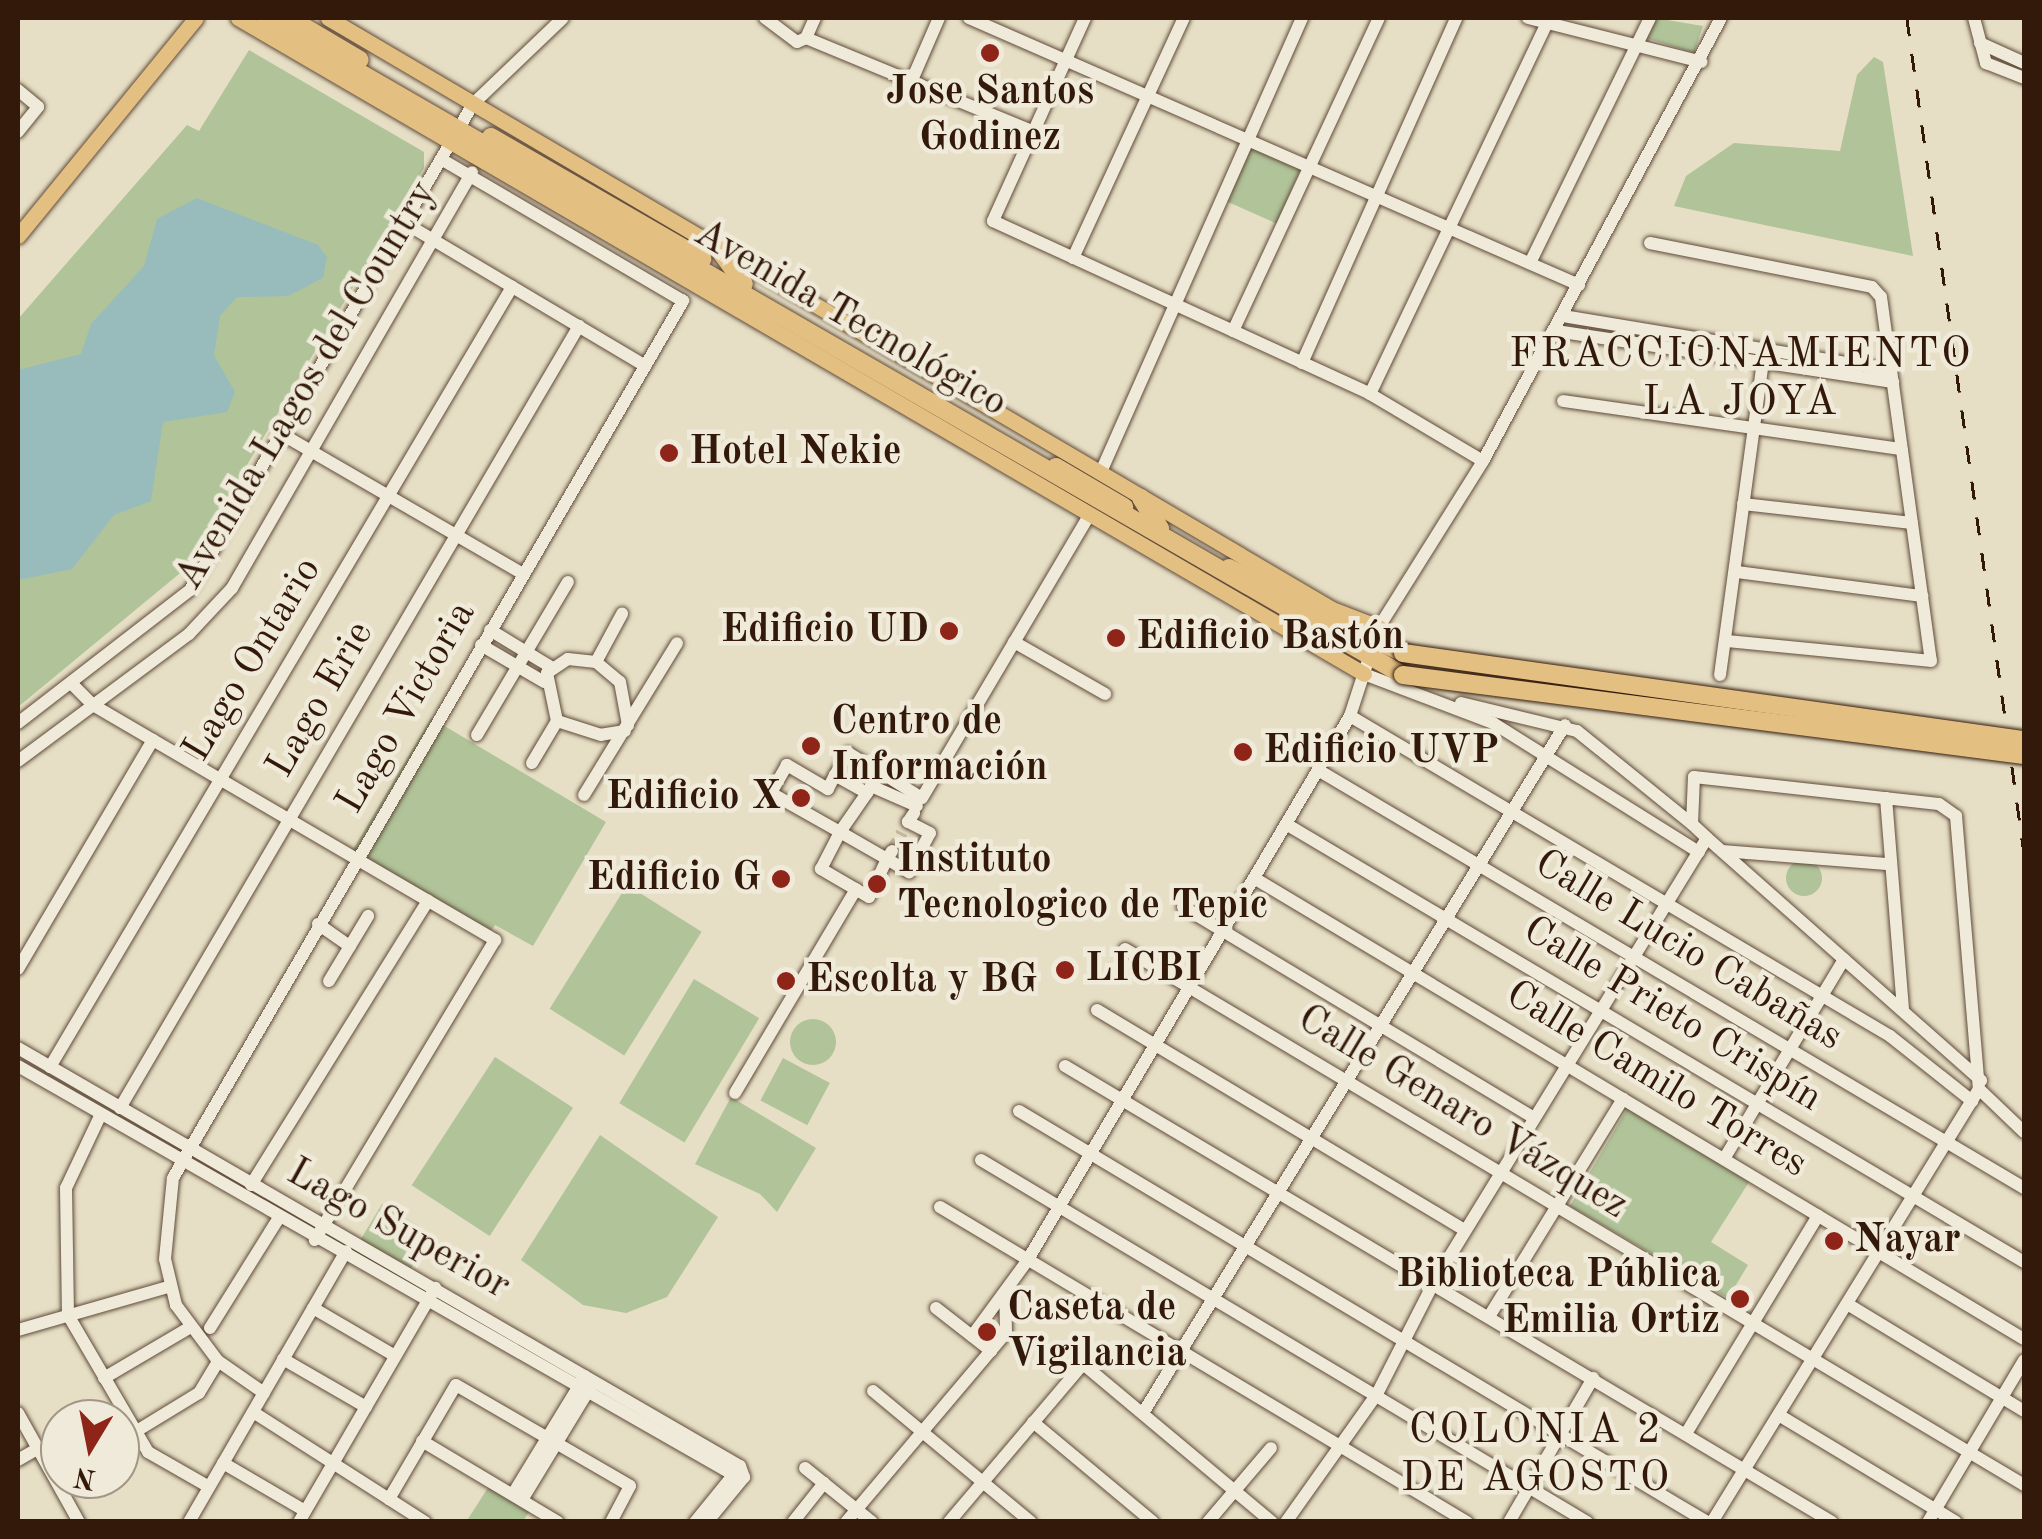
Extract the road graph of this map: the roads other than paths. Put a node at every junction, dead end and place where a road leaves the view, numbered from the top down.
1 (196, 18) edge
2 (289, 18) edge
3 (310, 18) edge
4 (564, 18) edge
5 (765, 18) edge
6 (815, 18) edge
7 (939, 18) edge
8 (969, 18) edge
9 (1085, 18) edge
10 (1184, 18) edge
11 (1302, 18) edge
12 (1379, 18) edge
13 (1456, 18) edge
14 (1528, 18) edge
15 (1650, 18) edge
16 (1722, 18) edge
17 (1974, 18) edge
18 (1549, 19) edge
19 (252, 20) edge
20 (338, 20) edge
21 (806, 38) junction
22 (1978, 42) junction
23 (335, 45) junction
24 (1638, 46) junction
25 (1066, 59) junction
26 (1702, 62) junction
27 (2024, 62) edge
28 (2024, 78) edge
29 (912, 80) junction
30 (18, 90) edge
31 (1147, 94) junction
32 (473, 104) junction
33 (457, 131) junction
34 (18, 132) edge
35 (1034, 132) junction
36 (1250, 137) junction
37 (489, 141) junction
38 (443, 160) junction
39 (1311, 164) junction
40 (469, 176) junction
41 (1376, 194) junction
42 (571, 198) junction
43 (585, 220) junction
44 (408, 225) junction
45 (1446, 225) junction
46 (18, 236) edge
47 (432, 240) junction
48 (1650, 243) dead end
49 (630, 246) junction
50 (659, 248) junction
51 (718, 248) junction
52 (1073, 258) junction
53 (1530, 263) junction
54 (744, 284) junction
55 (1578, 285) junction
56 (512, 287) junction
57 (683, 300) joint
58 (1174, 304) junction
59 (1563, 316) junction
60 (578, 326) junction
61 (1233, 331) junction
62 (1556, 332) junction
63 (1764, 361) junction
64 (1302, 362) junction
65 (645, 366) junction
66 (1891, 376) junction
67 (1370, 394) junction
68 (1563, 401) dead end
69 (1752, 434) junction
70 (285, 436) junction
71 (311, 450) junction
72 (1902, 450) junction
73 (1483, 461) junction
74 (1001, 464) junction
75 (1038, 470) junction
76 (1100, 474) junction
77 (388, 496) junction
78 (1142, 498) junction
79 (1743, 504) junction
80 (1089, 516) junction
81 (1912, 522) junction
82 (1160, 528) junction
83 (456, 535) junction
84 (1737, 572) junction
85 (523, 574) junction
86 (568, 582) dead end
87 (1922, 596) junction
88 (622, 614) dead end
89 (490, 630) junction
90 (1376, 635) junction
91 (1728, 641) junction
92 (676, 642) dead end
93 (1014, 642) junction
94 (481, 646) junction
95 (526, 652) junction
96 (596, 662) junction
97 (518, 666) junction
98 (551, 668) junction
99 (1366, 668) junction
100 (1720, 675) dead end
101 (72, 682) junction
102 (544, 682) junction
103 (1105, 694) dead end
104 (1449, 701) junction
105 (98, 708) junction
106 (1350, 716) junction
107 (556, 721) junction
108 (18, 724) edge
109 (1565, 726) junction
110 (624, 730) junction
111 (477, 735) dead end
112 (153, 740) junction
113 (2024, 740) edge
114 (1547, 755) junction
115 (2024, 755) edge
116 (18, 761) edge
117 (532, 763) dead end
118 (1318, 770) junction
119 (880, 772) junction
120 (836, 775) junction
121 (221, 779) junction
122 (869, 790) junction
123 (584, 795) dead end
124 (922, 798) junction
125 (1886, 798) junction
126 (1512, 810) junction
127 (289, 820) junction
128 (908, 822) junction
129 (1286, 824) junction
130 (1692, 824) junction
131 (840, 832) junction
132 (1707, 838) junction
133 (1722, 851) junction
134 (1699, 852) junction
135 (889, 855) junction
136 (356, 859) junction
137 (1478, 864) junction
138 (1886, 864) junction
139 (1254, 878) junction
140 (856, 889) junction
141 (428, 900) junction
142 (1668, 905) junction
143 (1183, 907) dead end
144 (368, 916) dead end
145 (1447, 918) junction
146 (318, 924) junction
147 (1224, 932) junction
148 (350, 946) junction
149 (1125, 949) dead end
150 (1636, 958) junction
151 (1844, 959) junction
152 (18, 969) edge
153 (1414, 972) junction
154 (329, 981) dead end
155 (1190, 988) junction
156 (1822, 996) junction
157 (1097, 1010) dead end
158 (1903, 1010) junction
159 (1602, 1013) junction
160 (1381, 1025) junction
161 (1157, 1045) junction
162 (1789, 1049) junction
163 (22, 1051) edge
164 (1567, 1064) junction
165 (1065, 1066) dead end
166 (18, 1068) edge
167 (50, 1068) junction
168 (1348, 1082) junction
169 (1977, 1090) junction
170 (734, 1093) dead end
171 (1623, 1099) junction
172 (1124, 1100) junction
173 (1758, 1105) junction
174 (120, 1108) junction
175 (1019, 1110) dead end
176 (101, 1114) junction
177 (1533, 1117) junction
178 (2024, 1132) edge
179 (1314, 1138) junction
180 (1947, 1142) junction
181 (187, 1148) junction
182 (1091, 1154) junction
183 (981, 1160) dead end
184 (1724, 1160) junction
185 (180, 1162) junction
186 (1499, 1172) junction
187 (251, 1185) junction
188 (2024, 1188) edge
189 (1282, 1194) junction
190 (1914, 1196) junction
191 (940, 1207) dead end
192 (1058, 1207) junction
193 (1559, 1208) junction
194 (1818, 1216) junction
195 (278, 1219) junction
196 (323, 1226) junction
197 (1465, 1230) junction
198 (315, 1240) junction
199 (351, 1243) junction
200 (1250, 1248) junction
201 (1880, 1253) junction
202 (343, 1256) junction
203 (1027, 1260) junction
204 (2024, 1262) edge
205 (1434, 1282) junction
206 (168, 1287) junction
207 (433, 1290) junction
208 (1005, 1294) junction
209 (1218, 1302) junction
210 (1849, 1305) junction
211 (314, 1308) junction
212 (936, 1308) dead end
213 (68, 1315) junction
214 (1490, 1315) junction
215 (1752, 1326) junction
216 (189, 1328) junction
217 (210, 1328) dead end
218 (18, 1330) edge
219 (972, 1336) junction
220 (2024, 1339) edge
221 (1401, 1340) junction
222 (991, 1351) junction
223 (1186, 1354) junction
224 (395, 1356) junction
225 (284, 1359) junction
226 (218, 1360) junction
227 (2024, 1360) edge
228 (1815, 1362) junction
229 (104, 1378) junction
230 (1593, 1378) junction
231 (588, 1381) junction
232 (873, 1391) dead end
233 (264, 1393) junction
234 (1377, 1394) junction
235 (2002, 1397) junction
236 (116, 1399) edge
237 (366, 1407) junction
238 (2024, 1411) edge
239 (18, 1412) edge
240 (253, 1412) junction
241 (1143, 1413) junction
242 (1782, 1417) junction
243 (1033, 1422) junction
244 (140, 1429) edge
245 (923, 1431) junction
246 (1687, 1432) junction
247 (1560, 1433) junction
248 (140, 1439) edge
249 (422, 1441) junction
250 (552, 1441) junction
251 (37, 1448) junction
252 (1272, 1448) dead end
253 (1342, 1448) junction
254 (1968, 1454) junction
255 (336, 1459) junction
256 (18, 1460) edge
257 (223, 1463) junction
258 (804, 1468) dead end
259 (1744, 1468) junction
260 (739, 1471) junction
261 (983, 1481) junction
262 (824, 1483) junction
263 (1530, 1485) junction
264 (2024, 1486) edge
265 (209, 1487) junction
266 (1235, 1489) junction
267 (518, 1497) junction
268 (388, 1499) junction
269 (857, 1509) junction
270 (1932, 1515) edge
271 (302, 1516) edge
272 (195, 1520) edge
273 (79, 1522) edge
274 (425, 1522) edge
275 (558, 1522) edge
276 (611, 1522) edge
277 (695, 1522) edge
278 (708, 1522) edge
279 (793, 1522) edge
280 (846, 1522) edge
281 (872, 1522) edge
282 (949, 1522) edge
283 (1031, 1522) edge
284 (1153, 1522) edge
285 (1208, 1522) edge
286 (1272, 1522) edge
287 (1286, 1522) edge
288 (1467, 1522) edge
289 (1509, 1522) edge
290 (1587, 1522) edge
291 (1710, 1522) edge
292 (1832, 1522) edge
293 (1956, 1522) edge

1 - 46 main road
2 - 23 highway, Avenida Tecnológico
3 - 23 highway
4 - 32 street, Avenida Lagos del Country
5 - 21 street
6 - 21 street
7 - 29 street
8 - 25 street
9 - 25 street
10 - 31 street
11 - 36 street
12 - 39 street
13 - 41 street
14 - 18 street
15 - 24 street
16 - 26 street
17 - 22 street
18 - 24 street
18 - 45 street
19 - 33 main road, Avenida Tecnológico
19 - 33 highway, Avenida Tecnológico
20 - 32 main road, Avenida Tecnológico
21 - 29 street
22 - 27 street
22 - 28 street
23 - 33 highway, Avenida Tecnológico
24 - 26 street
24 - 53 street
25 - 31 street
25 - 35 street
26 - 55 street
29 - 35 street
30 - 34 street
31 - 36 street
31 - 52 street
32 - 33 street, Avenida Lagos del Country
32 - 37 main road, Avenida Tecnológico
33 - 37 highway, Avenida Tecnológico
33 - 38 street, Avenida Lagos del Country
35 - 52 street
36 - 39 street
36 - 58 street
37 - 40 street, Avenida Lagos del Country
37 - 42 highway, Avenida Tecnológico
37 - 43 main road, Avenida Tecnológico
37 - 51 main road, Avenida Tecnológico
37 - 54 highway, Avenida Tecnológico
38 - 40 street, Avenida Tecnológico
38 - 44 street, Avenida Lagos del Country
39 - 41 street
39 - 61 street
40 - 47 street, Avenida Lagos del Country
40 - 57 street, Avenida Tecnológico
41 - 45 street
41 - 64 street
42 - 43 highway
42 - 50 highway, Avenida Tecnológico
43 - 49 main road, Avenida Tecnológico
44 - 47 street
44 - 70 street, Avenida Lagos del Country
45 - 53 street
45 - 67 street
47 - 56 street
47 - 71 street, Avenida Lagos del Country
48 - 66 street
49 - 50 highway
49 - 74 main road, Avenida Tecnológico
50 - 75 highway, Avenida Tecnológico
51 - 54 highway
51 - 76 main road, Avenida Tecnológico
52 - 58 street
53 - 55 street
54 - 82 highway, Avenida Tecnológico
55 - 59 street
56 - 60 street
56 - 77 street, Lago Ontario
57 - 65 street, Lago Victoria
58 - 61 street
58 - 76 street
59 - 62 street
59 - 63 street
60 - 65 street
60 - 83 street, Lago Erie
61 - 64 street
62 - 63 street
62 - 73 street
63 - 66 street
63 - 69 street
64 - 67 street
65 - 85 street, Lago Victoria
66 - 72 street
67 - 73 street
68 - 69 street
69 - 72 street
69 - 79 street
70 - 71 street
70 - 101 street, Avenida Lagos del Country
71 - 77 street
71 - 105 street, Avenida Lagos del Country
72 - 81 street
73 - 90 street
74 - 75 highway
74 - 80 main road, Avenida Tecnológico
75 - 99 highway, Avenida Tecnológico
76 - 78 main road, Avenida Tecnológico
77 - 83 street
77 - 121 street, Lago Ontario
78 - 82 highway
78 - 90 main road, Avenida Tecnológico
79 - 81 street
79 - 84 street
80 - 93 street
80 - 99 main road, Avenida Tecnológico
81 - 87 street
82 - 90 highway, Avenida Tecnológico
83 - 85 street
83 - 127 street, Lago Erie
84 - 87 street
84 - 91 street
85 - 89 street, Lago Victoria
86 - 95 street
87 - 91 street
88 - 96 street
89 - 94 street, Lago Victoria
89 - 95 street
90 - 99 street
90 - 113 highway, Avenida Tecnológico, bridge
91 - 100 street
92 - 110 street
93 - 103 street
93 - 124 street
94 - 97 street
94 - 136 street, Lago Victoria
95 - 97 street
95 - 98 street
96 - 98 street
96 - 110 street
97 - 102 street
97 - 111 street
98 - 102 street
99 - 104 street
99 - 106 street
99 - 115 highway, Avenida Tecnológico, bridge
101 - 105 street
101 - 108 street, Avenida Lagos del Country
102 - 107 street
104 - 109 street
104 - 114 street
105 - 112 street
105 - 116 street, Avenida Lagos del Country
106 - 118 street
106 - 126 street
107 - 110 street
107 - 117 street
109 - 114 street
109 - 130 street
110 - 123 street
112 - 121 street
112 - 152 street
114 - 126 street
114 - 134 street
118 - 129 street
118 - 137 street, Calle Lucio Cabañas
119 - 120 street
119 - 122 street
119 - 124 street
120 - 122 street
120 - 131 street
121 - 127 street
121 - 167 street, Lago Ontario
122 - 128 street
122 - 131 street
124 - 128 street
125 - 130 street
125 - 138 street
125 - 169 street
126 - 137 street
126 - 142 street
127 - 136 street
127 - 174 street, Lago Erie
128 - 135 street
129 - 139 street
129 - 145 street, Calle Prieto Crispín
130 - 132 street
131 - 135 street
131 - 140 street
132 - 133 street
132 - 134 street
133 - 138 street
133 - 151 street
134 - 142 street
135 - 140 street
136 - 141 street
136 - 146 street, Lago Victoria
137 - 145 street
137 - 150 street, Calle Lucio Cabañas
138 - 158 street
139 - 147 street
139 - 153 street, Calle Camilo Torres
140 - 170 street
141 - 187 street
141 - 196 street
142 - 150 street
142 - 156 street
143 - 147 street
144 - 148 street
145 - 153 street
145 - 159 street, Calle Prieto Crispín
146 - 148 street
146 - 181 street, Lago Victoria
147 - 155 street
147 - 160 street
148 - 154 street
149 - 155 street, Calle Genaro Vázquez
150 - 159 street
150 - 162 street, Calle Lucio Cabañas
151 - 156 street
151 - 158 street
153 - 160 street
153 - 164 street, Calle Camilo Torres
155 - 161 street
155 - 168 street, Calle Genaro Vázquez
156 - 162 street
156 - 169 street
157 - 161 street
158 - 169 street
159 - 164 street
159 - 173 street, Calle Prieto Crispín
160 - 168 street
160 - 177 street
161 - 172 street
161 - 179 street
162 - 173 street
162 - 180 street, Calle Lucio Cabañas
163 - 166 street
163 - 167 street, Lago Superior
164 - 171 street, Calle Camilo Torres
164 - 177 street
165 - 172 street
166 - 176 street, Lago Superior
167 - 174 street, Lago Superior
168 - 179 street
168 - 186 street, Calle Genaro Vázquez
169 - 178 street
169 - 180 street
171 - 184 street, Calle Camilo Torres
171 - 193 street
172 - 182 street
172 - 189 street
173 - 184 street
173 - 190 street, Calle Prieto Crispín
174 - 181 street, Lago Superior
175 - 182 street
176 - 185 street, Lago Superior
176 - 213 street
177 - 186 street
179 - 189 street
179 - 197 street
180 - 188 street, Calle Lucio Cabañas
180 - 190 street
181 - 185 street, Lago Victoria
181 - 187 street, Lago Superior
182 - 192 street
182 - 200 street
183 - 192 street
184 - 194 street, Calle Camilo Torres
185 - 195 street, Lago Superior
185 - 206 street, Lago Victoria
186 - 193 street, Calle Genaro Vázquez
186 - 197 street
187 - 196 street, Lago Superior
189 - 200 street
189 - 205 street
190 - 201 street
190 - 204 street, Calle Prieto Crispín
191 - 203 street
192 - 203 street
192 - 209 street
193 - 214 street
193 - 215 street, Calle Genaro Vázquez
194 - 201 street, Calle Camilo Torres
194 - 215 street
195 - 198 street, Lago Superior
195 - 217 street
196 - 198 street
196 - 199 street, Lago Superior
197 - 205 street
198 - 202 street, Lago Superior
199 - 202 street
199 - 207 street, Lago Superior
200 - 209 street
200 - 221 street
201 - 210 street
201 - 220 street, Calle Camilo Torres
202 - 207 street, Lago Superior
202 - 211 street
203 - 208 street
203 - 223 street
205 - 214 street
205 - 221 street
206 - 213 street
206 - 216 street
207 - 224 street
207 - 231 street, Lago Superior
208 - 219 street
208 - 222 street
209 - 223 street
209 - 234 street
210 - 228 street
210 - 235 street
211 - 224 street
211 - 225 street
212 - 219 street
213 - 218 street
213 - 229 street
214 - 230 street
215 - 228 street, Calle Genaro Vázquez
215 - 246 street
216 - 226 street
216 - 229 street
219 - 222 street
221 - 234 street
221 - 247 street
222 - 245 street
223 - 241 street
223 - 253 street
224 - 237 street
225 - 233 street
225 - 237 street
226 - 233 street
226 - 244 street
227 - 235 street
228 - 242 street
228 - 254 street, Calle Genaro Vázquez
229 - 236 street
230 - 246 street
230 - 247 street
231 - 250 street
231 - 260 street, Lago Superior
232 - 245 street
233 - 240 street
234 - 253 street
234 - 263 street
235 - 238 street
235 - 254 street
237 - 255 street
239 - 251 street
240 - 255 street
240 - 257 street
241 - 243 street
241 - 266 street
242 - 259 street
242 - 270 street
243 - 261 street
243 - 284 street
245 - 261 street
245 - 269 street
246 - 259 street
247 - 263 street
247 - 291 street
248 - 265 street
249 - 250 street
249 - 267 street
249 - 268 street
250 - 267 street
250 - 276 street
251 - 256 street
251 - 273 street
252 - 266 street
253 - 287 street
253 - 288 street
254 - 264 street, Calle Genaro Vázquez
254 - 270 street
255 - 268 street
255 - 271 street
257 - 265 street
257 - 271 street
258 - 262 street
259 - 291 street
259 - 292 street
260 - 277 street
260 - 278 street
261 - 282 street
261 - 283 street
262 - 269 street
262 - 279 street
263 - 289 street
263 - 290 street
265 - 272 street
266 - 285 street
266 - 286 street
267 - 275 street
268 - 274 street
269 - 280 street
269 - 281 street
270 - 293 street

